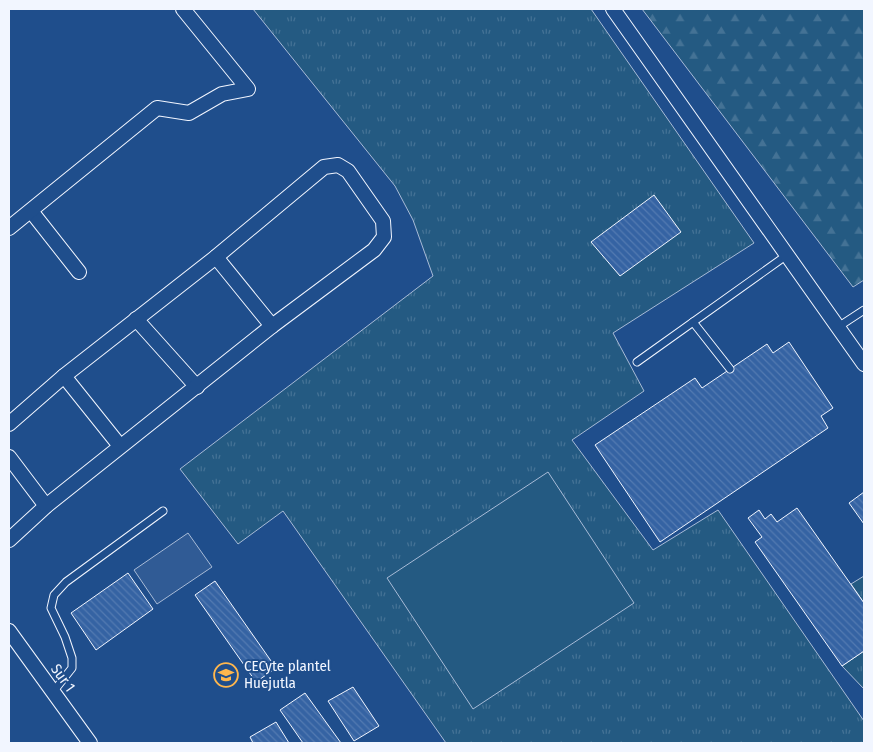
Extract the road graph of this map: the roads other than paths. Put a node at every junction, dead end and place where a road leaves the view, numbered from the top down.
1 (183, 9) edge
2 (613, 9) edge
3 (31, 210) junction
4 (9, 228) edge
5 (787, 255) junction
6 (216, 257) junction
7 (79, 272) dead end
8 (864, 310) edge
9 (136, 319) junction
10 (694, 322) junction
11 (272, 326) junction
12 (838, 327) junction
13 (637, 362) dead end
14 (864, 364) edge
15 (730, 369) dead end
16 (64, 376) junction
17 (197, 387) junction
18 (9, 424) edge
19 (120, 446) junction
20 (9, 457) edge
21 (46, 506) junction
22 (163, 511) dead end
23 (9, 540) edge
24 (9, 631) edge
25 (53, 692) junction
26 (90, 743) edge

1 - 3 street
2 - 5 street
3 - 4 street
3 - 7 street
5 - 10 lane
5 - 12 street
6 - 9 street
6 - 11 street
6 - 11 street
8 - 12 lane
9 - 16 street
9 - 17 street
10 - 13 lane
10 - 15 lane
11 - 17 street
12 - 14 street
16 - 18 street
16 - 19 street
17 - 19 street
19 - 21 street
20 - 21 street
21 - 23 street
22 - 25 lane
24 - 25 street, Sur 1
25 - 26 street, Sur 1

